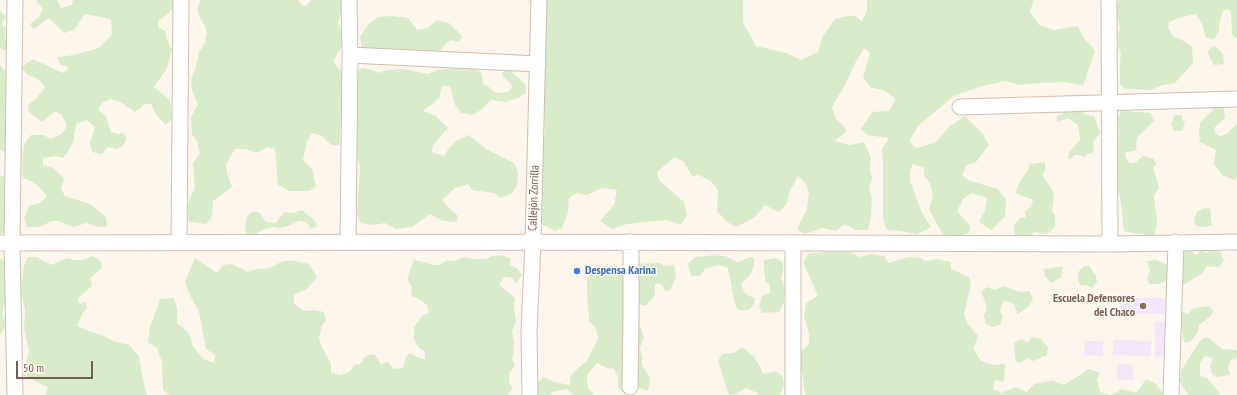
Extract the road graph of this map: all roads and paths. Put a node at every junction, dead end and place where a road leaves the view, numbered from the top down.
1 (15, 0) edge
2 (181, 0) edge
3 (349, 0) edge
4 (539, 0) edge
5 (1110, 0) edge
6 (350, 55) junction
7 (538, 64) junction
8 (1237, 99) edge
9 (1110, 103) junction
10 (960, 108) dead end
11 (179, 242) junction
12 (348, 242) junction
13 (533, 242) junction
14 (631, 242) junction
15 (1176, 242) junction
16 (1237, 242) edge
17 (6, 243) edge
18 (793, 243) junction
19 (1110, 244) junction
20 (630, 387) dead end
21 (15, 395) edge
22 (530, 395) edge
23 (793, 395) edge
24 (1172, 395) edge

1 - 17 street
2 - 11 street
3 - 6 street
4 - 7 street, Callejón Zorrilla
5 - 9 street
6 - 7 street
6 - 12 street
7 - 13 street, Callejón Zorrilla
8 - 9 street
9 - 10 street
9 - 19 street
11 - 12 street
11 - 17 street
12 - 13 street
13 - 14 street
13 - 22 street, Callejón Zorrilla
14 - 18 street
14 - 20 street
15 - 16 street
15 - 19 street
15 - 24 street
17 - 21 street
18 - 19 street
18 - 23 street

